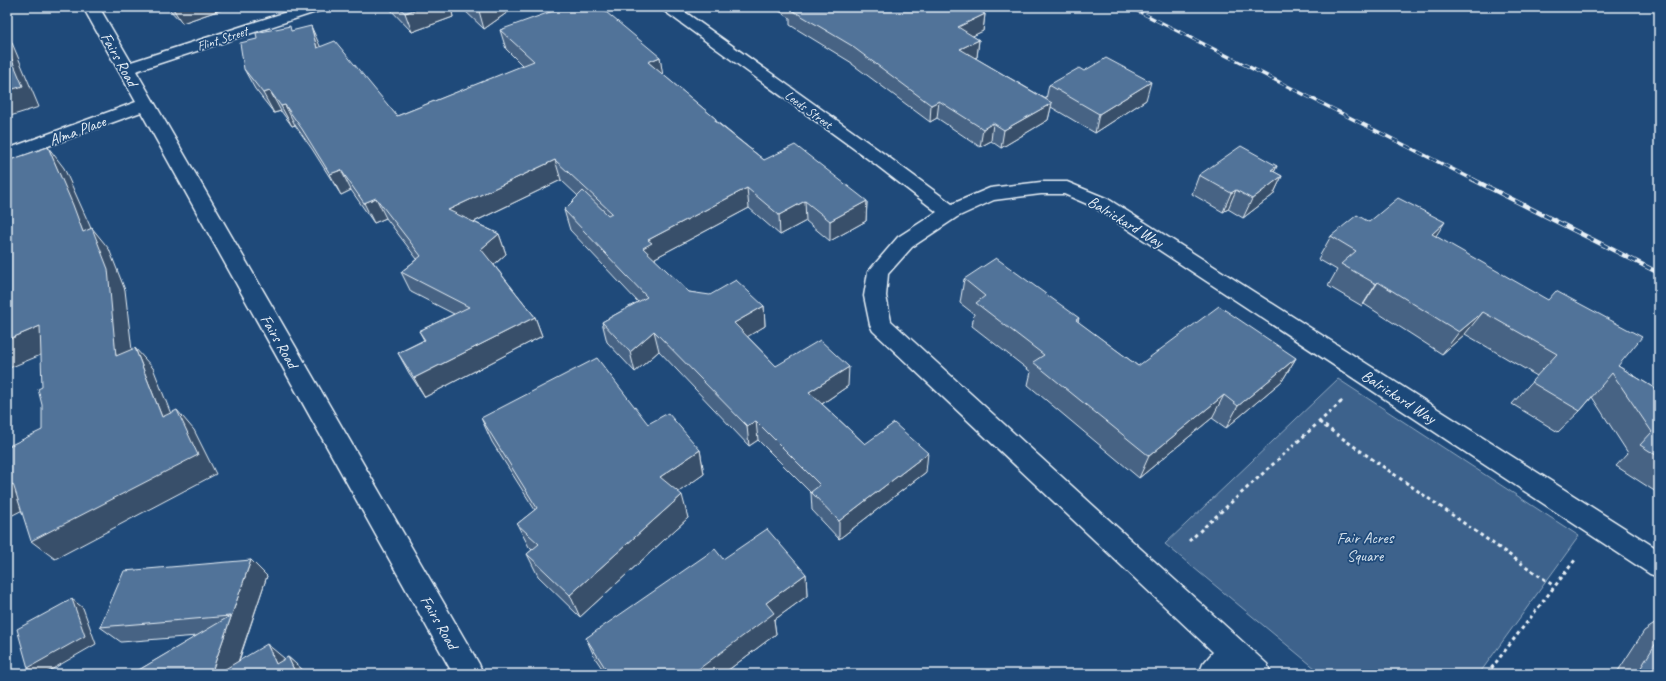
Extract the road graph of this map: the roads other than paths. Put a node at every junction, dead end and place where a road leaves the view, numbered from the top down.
1 (91, 7) edge
2 (317, 7) edge
3 (668, 7) edge
4 (126, 70) junction
5 (146, 104) junction
6 (7, 155) edge
7 (950, 212) junction
8 (1659, 565) edge
9 (1232, 652) junction
10 (469, 674) edge
11 (1213, 674) edge
12 (1257, 674) edge

1 - 4 street, Fairs Road
2 - 4 street, Flint Street
3 - 7 street, Leeds Street
4 - 5 street, Fairs Road
5 - 6 street, Alma Place
5 - 10 street, Fairs Road
7 - 8 street, Balrickard Way
7 - 9 street, Balrickard Way
9 - 11 street
9 - 12 street, Balrickard Way

